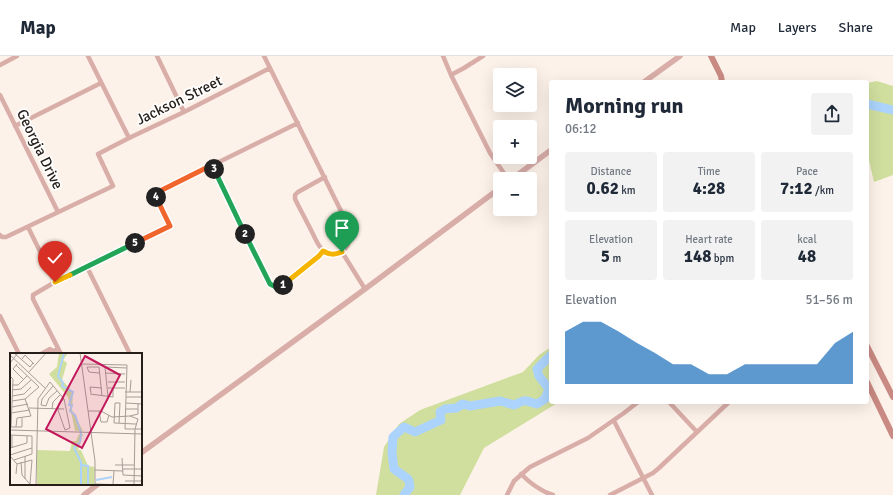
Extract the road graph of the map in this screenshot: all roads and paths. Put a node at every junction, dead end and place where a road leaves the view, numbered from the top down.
1 (17, 56) edge
2 (88, 56) edge
3 (158, 56) edge
4 (264, 56) edge
5 (443, 56) edge
6 (483, 56) edge
7 (680, 56) edge
8 (711, 56) edge
9 (0, 64) edge
10 (270, 68) junction
11 (451, 75) junction
12 (721, 79) edge
13 (647, 80) edge
14 (101, 83) junction
15 (0, 95) edge
16 (184, 112) junction
17 (298, 123) junction
18 (15, 126) junction
19 (129, 138) junction
20 (549, 151) edge
21 (212, 165) junction
22 (503, 172) edge
23 (521, 172) edge
24 (325, 178) junction
25 (493, 193) edge
26 (58, 212) junction
27 (28, 227) junction
28 (1, 236) edge
29 (323, 251) junction
30 (342, 252) junction
31 (87, 266) junction
32 (55, 282) junction
33 (365, 289) junction
34 (0, 316) edge
35 (869, 350) edge
36 (55, 351) edge
37 (18, 353) edge
38 (43, 353) edge
39 (130, 353) edge
40 (869, 386) edge
41 (893, 397) edge
42 (635, 404) edge
43 (671, 404) edge
44 (727, 404) edge
45 (614, 421) junction
46 (697, 432) junction
47 (893, 436) edge
48 (142, 452) edge
49 (521, 474) junction
50 (643, 478) junction
51 (96, 485) edge
52 (84, 495) edge
53 (507, 495) edge
54 (553, 495) edge
55 (610, 495) edge
56 (652, 495) edge

1 - 9 street
2 - 14 street
3 - 16 street
4 - 10 street
5 - 11 street
6 - 11 street
7 - 13 street
8 - 12 main road
10 - 16 street, Jackson Street
10 - 17 street
11 - 22 street
14 - 18 street
14 - 19 street
15 - 18 street, Georgia Drive
16 - 19 street, Jackson Street
17 - 21 street
17 - 24 street
18 - 26 street, Georgia Drive
19 - 26 street, Jackson Street
20 - 23 street
21 - 29 street
21 - 31 street
24 - 29 street
24 - 30 street
25 - 33 street
26 - 27 street
27 - 28 street
27 - 32 street
29 - 30 street
30 - 33 street
31 - 32 street
31 - 39 street
32 - 36 street
33 - 48 street
34 - 37 street
35 - 41 main road
36 - 38 street
40 - 47 main road
42 - 45 street
43 - 46 street
44 - 46 street
45 - 49 street
45 - 50 street
46 - 50 street
49 - 53 street
49 - 54 street
50 - 55 street
50 - 56 street
51 - 52 street

